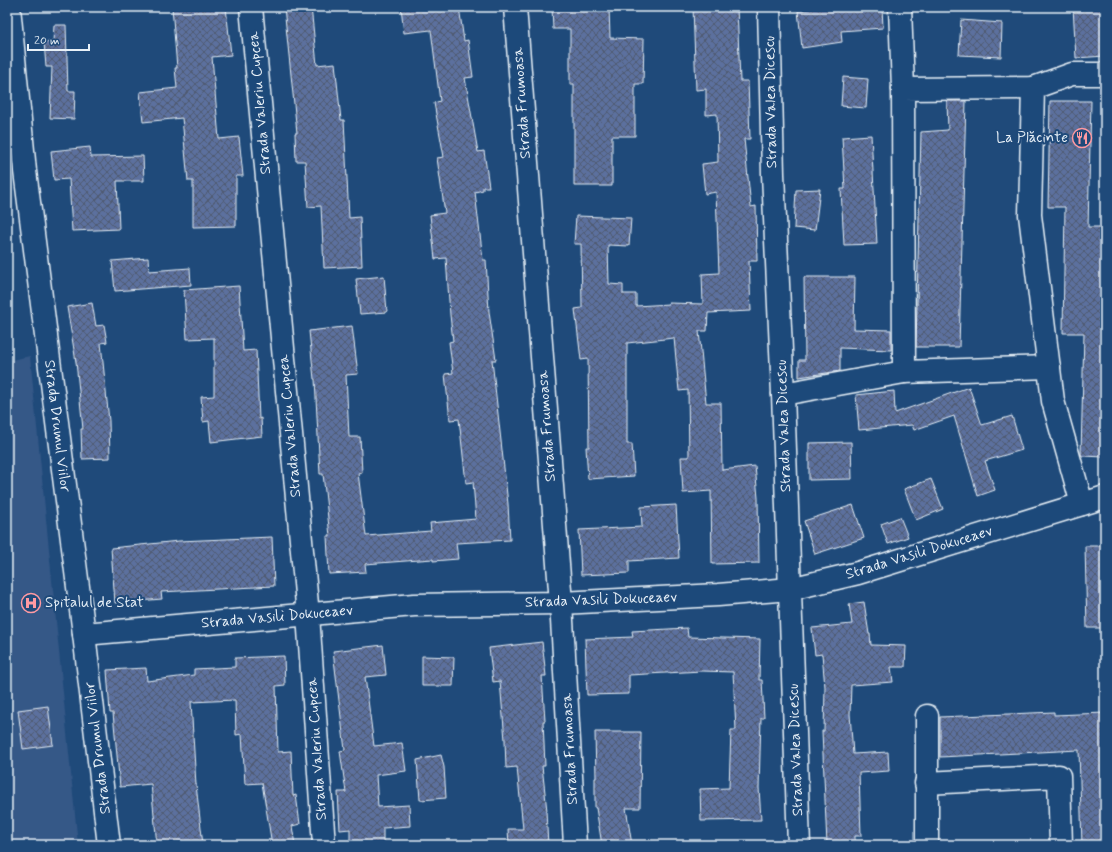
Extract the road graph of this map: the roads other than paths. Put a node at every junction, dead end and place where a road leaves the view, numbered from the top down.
1 (9, 7) edge
2 (251, 7) edge
3 (515, 7) edge
4 (769, 7) edge
5 (900, 7) edge
6 (1105, 74) edge
7 (903, 88) junction
8 (1033, 88) junction
9 (1049, 367) junction
10 (904, 372) junction
11 (783, 394) junction
12 (1105, 498) edge
13 (1082, 504) junction
14 (790, 589) junction
15 (561, 603) junction
16 (308, 615) junction
17 (84, 634) junction
18 (927, 716) dead end
19 (926, 783) junction
20 (109, 845) edge
21 (324, 845) edge
22 (575, 845) edge
23 (799, 845) edge
24 (927, 845) edge
25 (1061, 845) edge

1 - 17 street, Strada Drumul Viilor
2 - 16 street, Strada Valeriu Cupcea
3 - 15 street, Strada Frumoasa
4 - 11 street, Strada Valea Dicescu
5 - 7 street
6 - 8 street
7 - 8 street
7 - 10 street
8 - 9 street
9 - 10 street
9 - 13 street
10 - 11 street
11 - 14 street, Strada Valea Dicescu
12 - 13 street, Strada Vasili Dokuceaev
13 - 14 street, Strada Vasili Dokuceaev
14 - 15 street, Strada Vasili Dokuceaev
14 - 23 street, Strada Valea Dicescu
15 - 16 street, Strada Vasili Dokuceaev
15 - 22 street, Strada Frumoasa
16 - 17 street, Strada Vasili Dokuceaev
16 - 21 street, Strada Valeriu Cupcea
17 - 20 street, Strada Drumul Viilor
18 - 19 street
19 - 24 street
19 - 25 street

